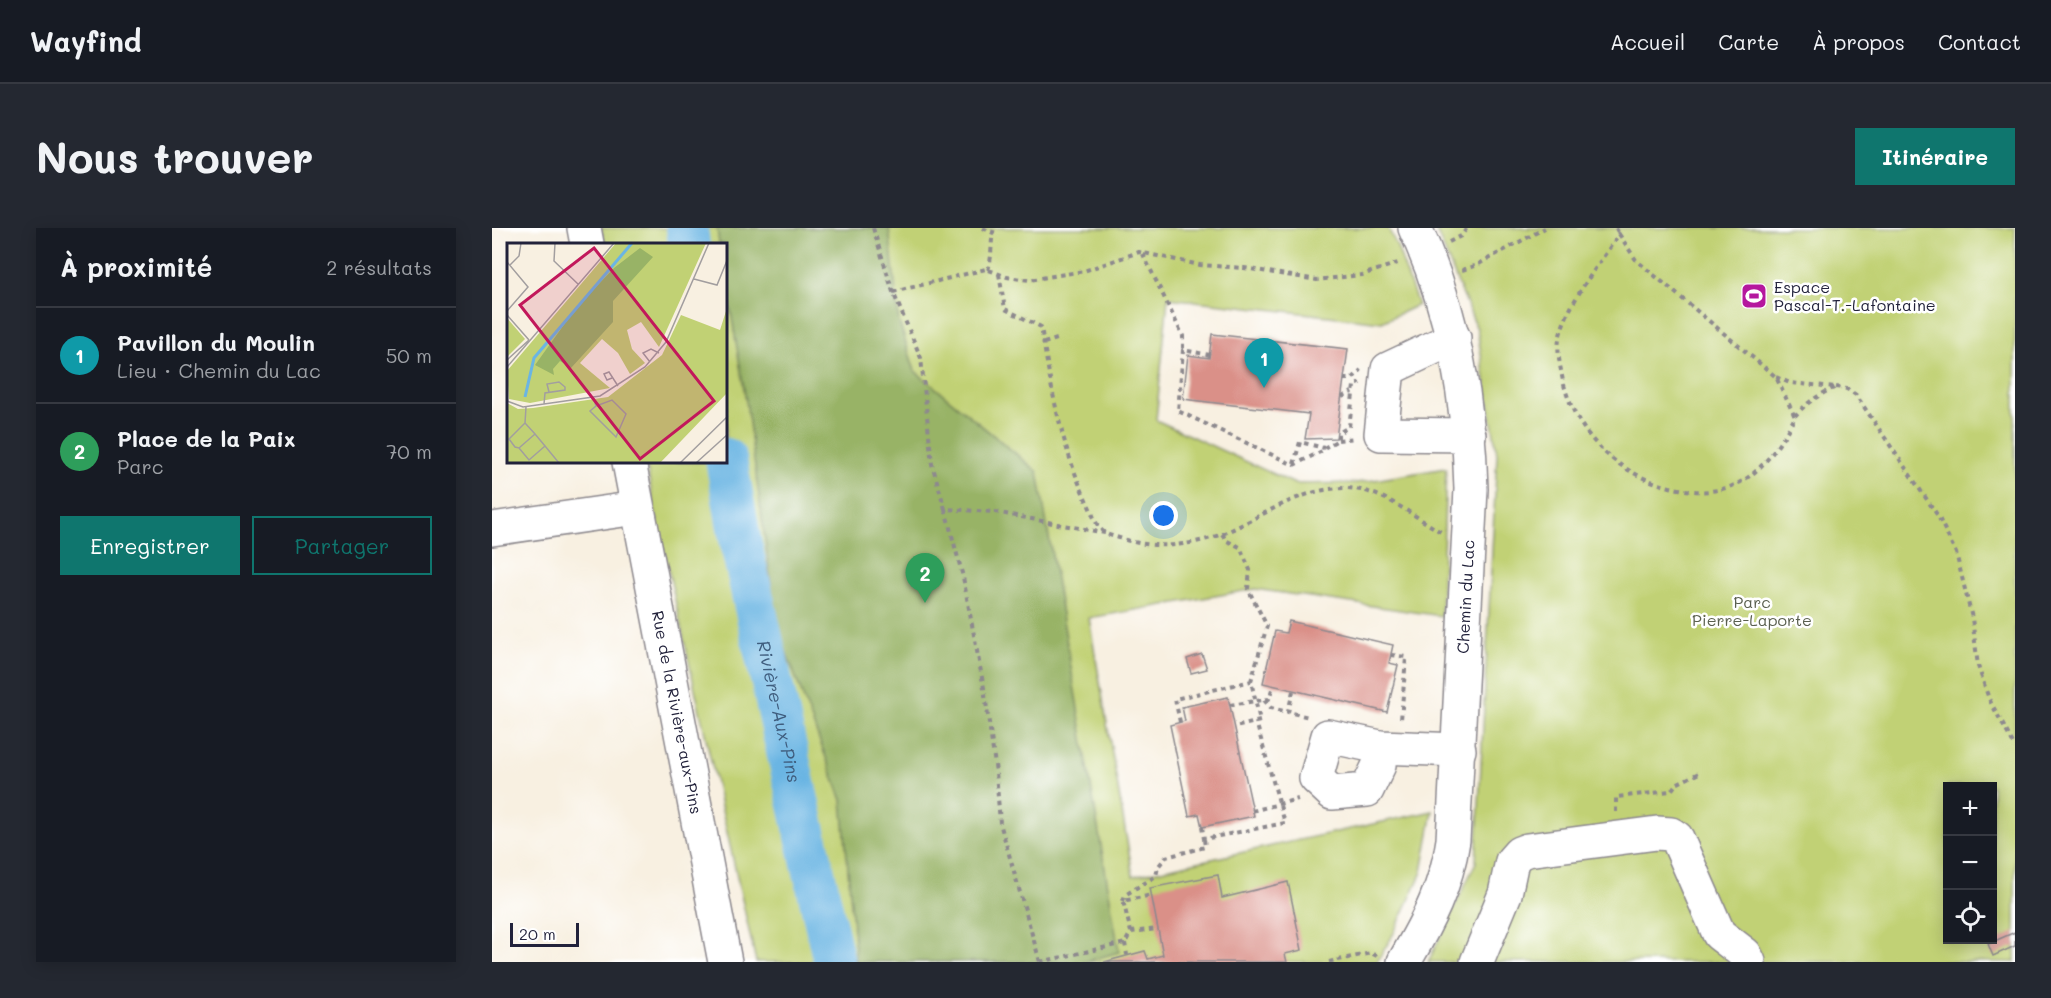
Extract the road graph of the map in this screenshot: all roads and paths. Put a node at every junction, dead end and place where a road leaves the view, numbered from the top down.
1 (584, 228) edge
2 (873, 228) edge
3 (983, 228) edge
4 (1415, 228) edge
5 (1467, 228) edge
6 (1545, 228) edge
7 (1616, 228) edge
8 (994, 230) edge
9 (1619, 234) junction
10 (587, 243) edge
11 (1444, 245) dead end
12 (1143, 253) junction
13 (1407, 261) dead end
14 (988, 270) junction
15 (999, 274) junction
16 (1435, 279) junction
17 (893, 292) junction
18 (1060, 338) dead end
19 (1454, 338) junction
20 (1044, 343) junction
21 (1183, 350) junction
22 (1210, 355) dead end
23 (1388, 369) junction
24 (1776, 377) junction
25 (1836, 387) junction
26 (1353, 392) junction
27 (1342, 397) dead end
28 (1795, 417) junction
29 (1469, 435) junction
30 (1324, 448) junction
31 (629, 464) edge
32 (1294, 465) junction
33 (637, 508) junction
34 (945, 509) junction
35 (492, 529) edge
36 (1105, 533) junction
37 (1222, 534) junction
38 (1449, 538) dead end
39 (1391, 655) dead end
40 (1251, 681) junction
41 (1272, 686) dead end
42 (1264, 700) junction
43 (1256, 701) junction
44 (1230, 705) dead end
45 (1288, 712) dead end
46 (1180, 722) dead end
47 (1256, 722) junction
48 (1400, 722) dead end
49 (1235, 727) dead end
50 (1380, 747) junction
51 (2015, 747) edge
52 (1459, 750) junction
53 (1699, 773) dead end
54 (1329, 790) junction
55 (1280, 804) junction
56 (1252, 811) dead end
57 (1202, 827) dead end
58 (1618, 838) junction
59 (1204, 839) junction
60 (1152, 895) dead end
61 (1123, 901) junction
62 (1158, 929) dead end
63 (1131, 933) junction
64 (1125, 944) junction
65 (1127, 956) dead end
66 (1401, 960) edge
67 (725, 962) edge
68 (1040, 962) edge
69 (1329, 962) edge
70 (1477, 962) edge
71 (1749, 962) edge

1 - 10 street
2 - 17 path
3 - 8 path
4 - 16 street, Chemin du Lac
5 - 11 path
6 - 16 path
7 - 9 path
8 - 14 path
9 - 24 path
9 - 28 path
12 - 13 path
12 - 15 path
12 - 21 path
14 - 15 path
14 - 17 path
15 - 20 path
16 - 19 street, Chemin du Lac
17 - 34 path
18 - 20 path
19 - 23 street
19 - 29 street, Chemin du Lac
20 - 36 path
21 - 22 path
21 - 32 path
23 - 26 path
23 - 29 street
24 - 25 path
24 - 28 path
25 - 28 path
25 - 51 path
26 - 27 path
26 - 30 path
29 - 52 street, Chemin du Lac
30 - 32 path
30 - 32 path
31 - 33 street, Rue de la Rivière-aux-Pins
33 - 35 street
33 - 67 street, Rue de la Rivière-aux-Pins
34 - 36 path
34 - 68 path
36 - 37 path
37 - 38 path
37 - 40 path
39 - 48 path
40 - 43 path
40 - 46 path
41 - 42 path
42 - 43 path
42 - 45 path
43 - 44 path
43 - 47 path
47 - 49 path
47 - 55 path
50 - 52 street
50 - 54 street
50 - 54 street
52 - 66 street, Chemin du Lac
53 - 58 path
54 - 55 path
55 - 56 path
55 - 59 path
57 - 59 path
58 - 70 street
58 - 71 street
59 - 61 path
60 - 61 path
61 - 63 path
62 - 63 path
63 - 64 path
64 - 65 path
64 - 68 path
66 - 69 path

